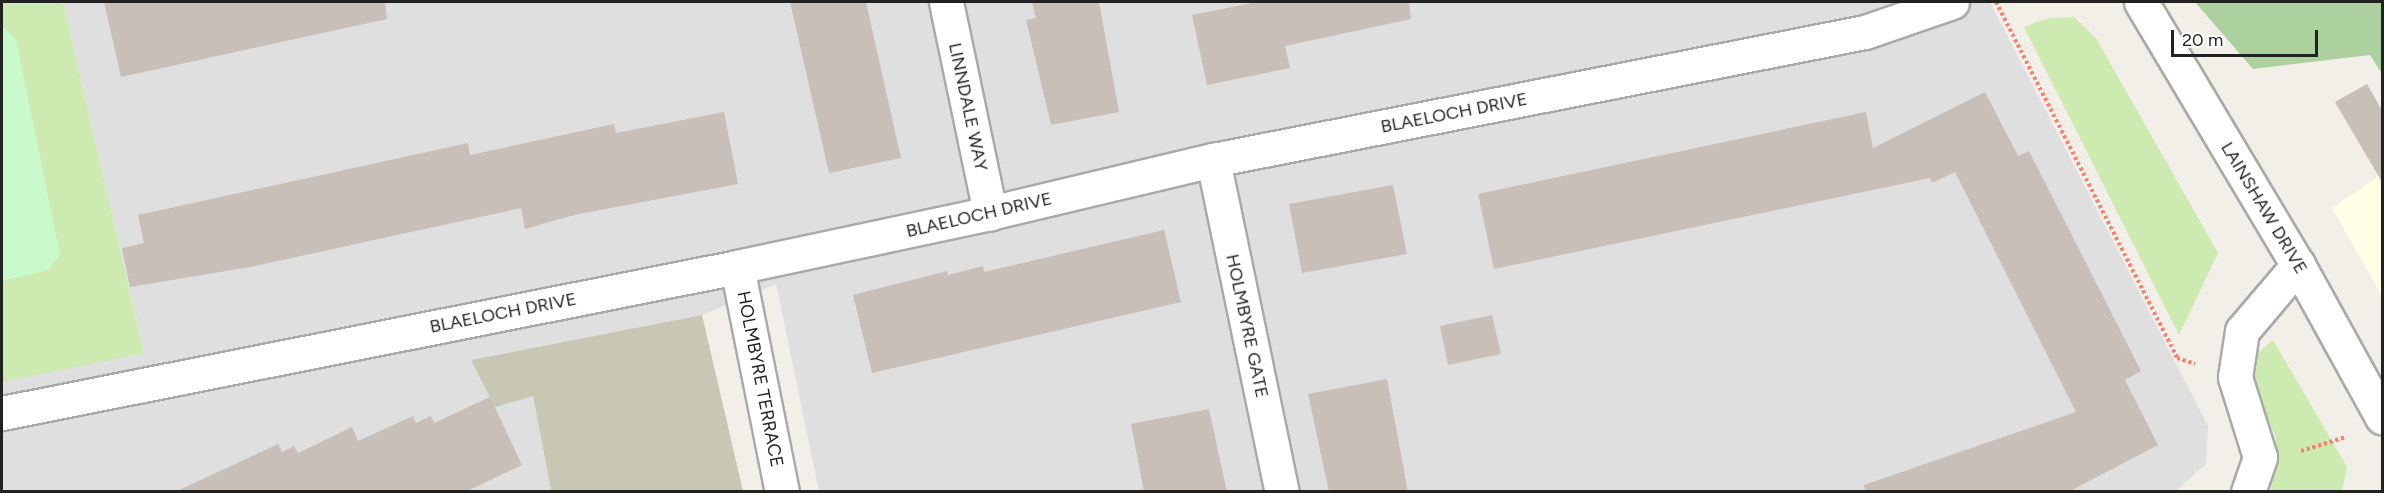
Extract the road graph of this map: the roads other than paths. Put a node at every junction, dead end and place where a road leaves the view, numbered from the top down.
1 (946, 2) edge
2 (1952, 2) edge
3 (2141, 2) edge
4 (1213, 160) junction
5 (990, 213) junction
6 (2298, 265) junction
7 (737, 267) junction
8 (2, 413) edge
9 (2382, 417) edge
10 (782, 492) edge
11 (1282, 492) edge
12 (2248, 492) edge

1 - 5 street, LINNDALE WAY
2 - 4 street, BLAELOCH DRIVE
3 - 6 street, LAINSHAW DRIVE
4 - 5 street, BLAELOCH DRIVE
4 - 11 street, HOLMBYRE GATE
5 - 7 street, BLAELOCH DRIVE
6 - 9 street, LAINSHAW DRIVE
6 - 12 street
7 - 8 street, BLAELOCH DRIVE
7 - 10 street, HOLMBYRE TERRACE

